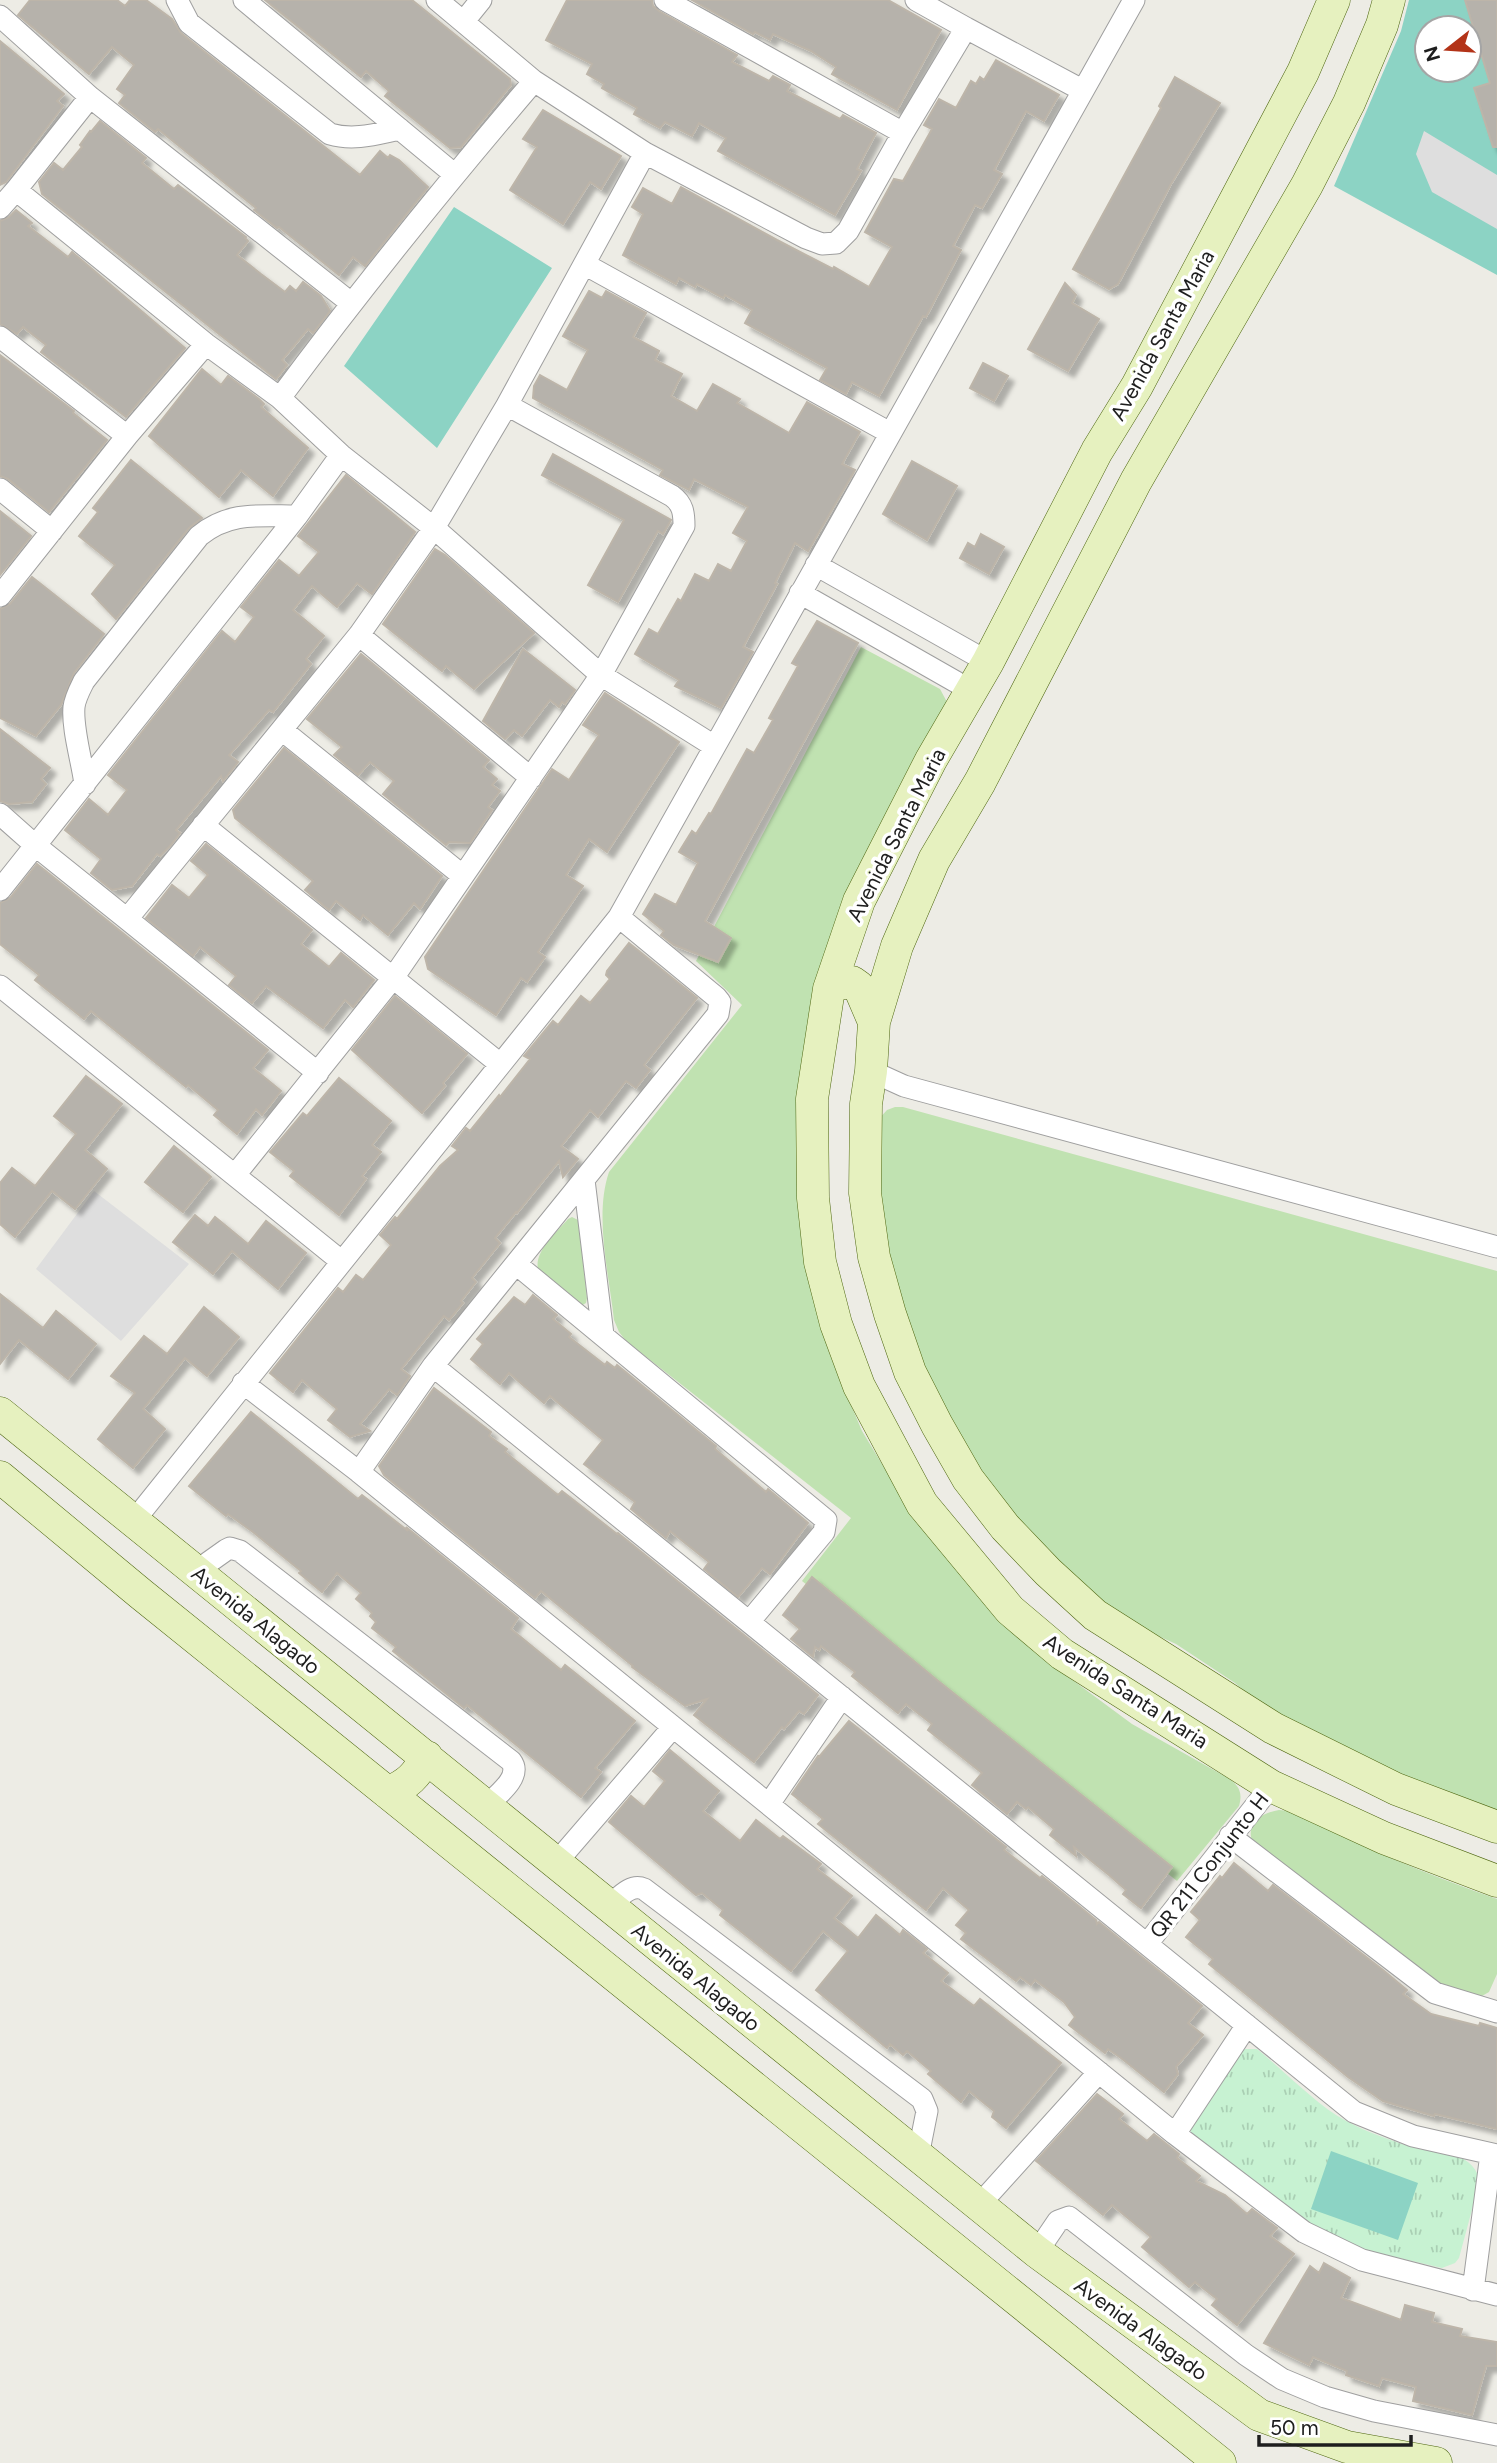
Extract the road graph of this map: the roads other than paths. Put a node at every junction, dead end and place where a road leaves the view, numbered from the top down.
1 (177, 0) edge
2 (244, 0) edge
3 (437, 0) edge
4 (481, 0) edge
5 (664, 0) edge
6 (916, 0) edge
7 (1134, 0) edge
8 (1334, 0) edge
9 (1389, 0) edge
10 (0, 16) edge
11 (464, 21) junction
12 (966, 28) junction
13 (534, 81) junction
14 (1082, 90) junction
15 (90, 97) junction
16 (400, 129) junction
17 (903, 133) junction
18 (645, 153) junction
19 (454, 174) junction
20 (16, 190) junction
21 (0, 208) edge
22 (586, 265) junction
23 (351, 303) junction
24 (0, 337) edge
25 (206, 344) junction
26 (1137, 386) junction
27 (280, 398) junction
28 (507, 405) junction
29 (1175, 413) junction
30 (890, 433) junction
31 (127, 436) junction
32 (1097, 451) junction
33 (341, 455) junction
34 (1136, 481) junction
35 (0, 489) edge
36 (298, 516) junction
37 (434, 527) junction
38 (52, 531) junction
39 (816, 565) junction
40 (800, 593) junction
41 (0, 596) edge
42 (359, 635) junction
43 (988, 662) junction
44 (601, 675) junction
45 (972, 691) junction
46 (282, 730) junction
47 (714, 746) junction
48 (531, 778) junction
49 (85, 783) junction
50 (0, 814) edge
51 (203, 825) junction
52 (36, 846) junction
53 (463, 876) junction
54 (0, 890) edge
55 (859, 901) junction
56 (619, 917) junction
57 (127, 919) junction
58 (897, 946) junction
59 (393, 978) junction
60 (0, 986) edge
61 (829, 989) junction
62 (874, 1022) junction
63 (500, 1064) junction
64 (871, 1070) junction
65 (318, 1073) junction
66 (235, 1175) junction
67 (584, 1180) junction
68 (1497, 1247) edge
69 (341, 1261) junction
70 (516, 1264) junction
71 (603, 1335) junction
72 (433, 1366) junction
73 (243, 1383) junction
74 (0, 1413) edge
75 (359, 1472) junction
76 (0, 1477) edge
77 (133, 1522) junction
78 (195, 1572) junction
79 (749, 1622) junction
80 (842, 1697) junction
81 (673, 1727) junction
82 (427, 1756) junction
83 (1271, 1786) junction
84 (388, 1793) junction
85 (769, 1804) junction
86 (485, 1807) junction
87 (1497, 1827) edge
88 (1230, 1836) junction
89 (555, 1864) junction
90 (1497, 1881) edge
91 (608, 1906) junction
92 (1147, 1944) junction
93 (1497, 2012) edge
94 (1247, 2025) junction
95 (1099, 2072) junction
96 (1175, 2134) junction
97 (1494, 2155) edge
98 (918, 2156) junction
99 (979, 2204) junction
100 (1037, 2252) junction
101 (1473, 2290) junction
102 (1497, 2295) edge
103 (1497, 2435) edge
104 (1220, 2463) edge
105 (1436, 2463) edge

1 - 16 street
2 - 16 street
3 - 11 street
4 - 11 street
5 - 17 street
6 - 12 street
7 - 14 street
8 - 26 main road, Avenida Santa Maria
9 - 29 main road
10 - 15 street
11 - 13 street
12 - 14 street
12 - 17 street
13 - 18 street
13 - 19 street
14 - 30 street
15 - 20 street
15 - 23 street
16 - 19 street
17 - 18 street
18 - 22 street
19 - 23 street
20 - 21 street
20 - 25 street
22 - 28 street
22 - 30 street
23 - 27 street
24 - 31 street
25 - 27 street
25 - 31 street
26 - 29 main road
26 - 32 main road, Avenida Santa Maria
27 - 33 street
28 - 37 street
28 - 44 street
29 - 34 main road
30 - 39 street
31 - 38 street
32 - 34 main road
32 - 43 main road, Avenida Santa Maria
33 - 36 street
33 - 37 street
34 - 58 main road
35 - 38 street
36 - 49 street
36 - 49 street
37 - 42 street
37 - 44 street
38 - 41 street
39 - 40 street
39 - 43 street
40 - 45 street
40 - 47 street
42 - 46 street
42 - 48 street
43 - 45 main road, Avenida Santa Maria
44 - 47 street
44 - 48 street
45 - 55 main road, Avenida Santa Maria
46 - 51 street
46 - 53 street
47 - 56 street
48 - 53 street
49 - 52 street
50 - 52 street
51 - 57 street
51 - 59 street
52 - 54 street
52 - 57 street
53 - 59 street
55 - 58 main road
55 - 61 main road, Avenida Santa Maria
56 - 63 street
56 - 67 street
57 - 65 street
58 - 62 main road
59 - 63 street
59 - 65 street
60 - 66 street
61 - 62 main road
61 - 83 main road, Avenida Santa Maria
62 - 64 main road
63 - 69 street
64 - 68 street
64 - 87 main road
65 - 66 street
66 - 69 street
67 - 70 street
67 - 71 street
69 - 73 street
70 - 71 street
70 - 72 street
71 - 79 street
72 - 75 street
72 - 79 street
73 - 75 street
73 - 77 street
74 - 77 main road, Avenida Alagado
75 - 81 street
76 - 84 main road
77 - 78 main road, Avenida Alagado
78 - 82 main road, Avenida Alagado
78 - 86 street
79 - 80 street
80 - 85 street
80 - 92 street
81 - 85 street
81 - 89 street
82 - 84 main road
82 - 86 main road, Avenida Alagado
83 - 88 street, QR 211 Conjunto H
83 - 90 main road, Avenida Santa Maria
84 - 104 main road
85 - 95 street
86 - 89 main road, Avenida Alagado
88 - 92 street, QR 211 Conjunto H
88 - 93 street
89 - 91 main road, Avenida Alagado
91 - 98 main road, Avenida Alagado
91 - 98 street
92 - 94 street
94 - 96 street
94 - 97 street
95 - 96 street
95 - 99 street
96 - 101 street
97 - 101 street
98 - 99 main road, Avenida Alagado
99 - 100 main road, Avenida Alagado
100 - 103 street
100 - 105 main road, Avenida Alagado
101 - 102 street

